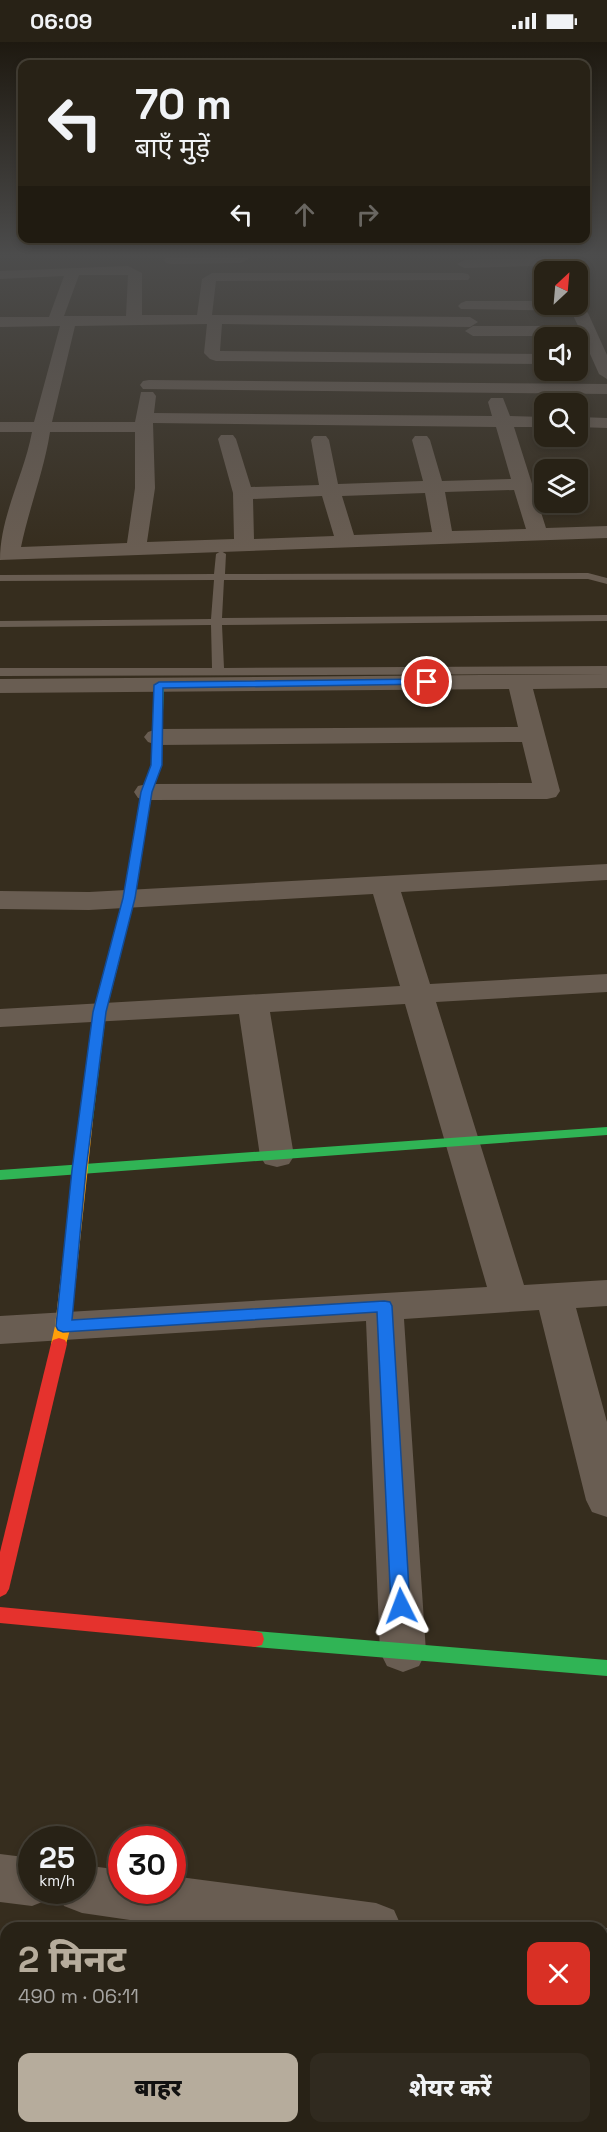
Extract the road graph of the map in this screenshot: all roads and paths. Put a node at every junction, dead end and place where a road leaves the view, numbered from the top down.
1 (56, 355) edge
2 (214, 355) edge
3 (482, 355) edge
4 (292, 357) junction
5 (380, 357) junction
6 (483, 358) junction
7 (534, 359) edge
8 (588, 362) edge
9 (604, 367) edge
10 (493, 389) junction
11 (607, 389) edge
12 (289, 403) junction
13 (388, 404) junction
14 (504, 421) junction
15 (534, 422) edge
16 (588, 422) edge
17 (607, 423) edge
18 (42, 427) junction
19 (0, 428) edge
20 (144, 428) junction
21 (168, 438) dead end
22 (203, 439) dead end
23 (227, 439) junction
24 (247, 440) dead end
25 (298, 440) dead end
26 (320, 440) junction
27 (342, 440) dead end
28 (443, 440) dead end
29 (488, 441) dead end
30 (510, 441) junction
31 (523, 484) junction
32 (434, 486) junction
33 (330, 490) junction
34 (243, 493) junction
35 (607, 532) edge
36 (538, 535) junction
37 (443, 539) junction
38 (346, 543) junction
39 (244, 546) junction
40 (136, 550) junction
41 (4, 554) edge
42 (221, 554) dead end
43 (219, 577) junction
44 (0, 578) edge
45 (607, 581) edge
46 (607, 618) edge
47 (216, 622) junction
48 (0, 624) edge
49 (607, 670) edge
50 (218, 671) junction
51 (0, 672) edge
52 (519, 681) junction
53 (607, 681) edge
54 (159, 685) junction
55 (0, 686) edge
56 (532, 734) junction
57 (157, 738) junction
58 (147, 792) junction
59 (607, 872) edge
60 (385, 885) junction
61 (129, 898) junction
62 (0, 900) edge
63 (607, 983) edge
64 (418, 994) junction
65 (253, 1004) junction
66 (100, 1012) junction
67 (0, 1018) edge
68 (607, 1131) edge
69 (461, 1142) junction
70 (277, 1156) junction
71 (79, 1170) junction
72 (0, 1175) edge
73 (607, 1293) edge
74 (554, 1296) junction
75 (509, 1299) junction
76 (384, 1306) junction
77 (63, 1326) junction
78 (0, 1330) edge
79 (607, 1500) edge
80 (0, 1589) edge
81 (0, 1615) edge
82 (403, 1652) junction
83 (607, 1668) edge
84 (0, 1878) edge
85 (18, 1880) edge
86 (96, 1891) edge
87 (331, 1922) edge

1 - 18 street
2 - 4 street
3 - 6 street
4 - 5 street
4 - 12 street
5 - 6 street
5 - 13 street
6 - 7 street
6 - 10 street
8 - 9 street
10 - 11 street
10 - 13 street
10 - 14 street
12 - 13 street
12 - 13 street
12 - 20 street
12 - 20 street
13 - 14 street
14 - 15 street
14 - 30 street
16 - 17 street
18 - 19 street
18 - 20 street
18 - 41 street
20 - 21 street
20 - 40 street
22 - 23 street
23 - 24 street
23 - 34 street
25 - 26 street
26 - 27 street
26 - 33 street
28 - 32 street
29 - 30 street
30 - 31 street
31 - 32 street
31 - 36 street
32 - 33 street
32 - 37 street
33 - 34 street
33 - 38 street
34 - 39 street
35 - 36 street
36 - 37 street
37 - 38 street
38 - 39 street
39 - 40 street
40 - 41 street
42 - 43 lane
43 - 44 lane
43 - 45 lane
43 - 47 lane
46 - 47 lane
47 - 48 lane
47 - 50 lane
49 - 50 lane
50 - 51 lane
52 - 53 street
52 - 54 street
52 - 56 street
54 - 55 street
54 - 57 street
56 - 57 street
56 - 58 street
57 - 58 street
58 - 61 street
59 - 60 street
60 - 61 street
60 - 64 street
61 - 62 street
61 - 66 street
63 - 64 street
64 - 65 street
64 - 69 street
65 - 66 street
65 - 70 street
66 - 67 street
66 - 71 street
68 - 69 street
69 - 70 street
69 - 75 street
70 - 71 street
71 - 72 street
71 - 77 street
73 - 74 street
74 - 75 street
74 - 79 street
75 - 76 street
76 - 77 street
76 - 82 street
77 - 78 street
77 - 80 street
81 - 82 street
82 - 83 street
84 - 85 street
86 - 87 street

